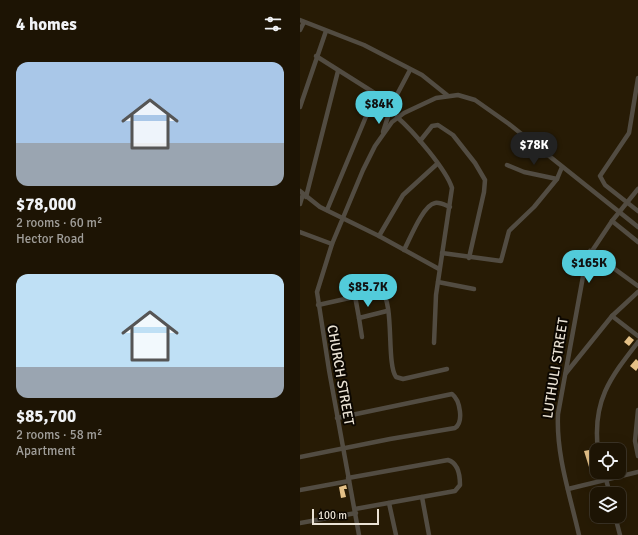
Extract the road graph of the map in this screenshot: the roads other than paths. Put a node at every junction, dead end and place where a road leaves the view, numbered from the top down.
1 (302, 21) edge
2 (300, 30) edge
3 (326, 31) junction
4 (316, 56) junction
5 (410, 70) junction
6 (338, 71) junction
7 (638, 78) edge
8 (637, 90) edge
9 (375, 95) junction
10 (447, 95) junction
11 (392, 104) junction
12 (300, 107) edge
13 (397, 118) junction
14 (383, 134) junction
15 (420, 141) junction
16 (437, 164) junction
17 (507, 166) dead end
18 (562, 167) junction
19 (558, 179) junction
20 (638, 189) edge
21 (303, 194) edge
22 (627, 202) junction
23 (300, 204) edge
24 (450, 207) junction
25 (327, 210) junction
26 (638, 211) edge
27 (619, 213) junction
28 (343, 217) junction
29 (612, 221) junction
30 (638, 227) edge
31 (300, 232) edge
32 (379, 236) junction
33 (638, 242) edge
34 (332, 244) junction
35 (404, 250) junction
36 (590, 251) junction
37 (442, 254) junction
38 (470, 258) junction
39 (439, 269) junction
40 (438, 282) junction
41 (638, 286) edge
42 (474, 289) dead end
43 (638, 292) edge
44 (355, 296) junction
45 (318, 305) junction
46 (387, 312) junction
47 (612, 316) junction
48 (359, 318) junction
49 (638, 336) edge
50 (362, 337) dead end
51 (638, 342) edge
52 (434, 343) dead end
53 (448, 369) dead end
54 (565, 374) junction
55 (638, 410) edge
56 (337, 418) junction
57 (598, 443) edge
58 (343, 449) junction
59 (638, 456) edge
60 (300, 457) edge
61 (638, 472) edge
62 (349, 480) junction
63 (606, 481) junction
64 (608, 487) edge
65 (568, 489) junction
66 (300, 490) edge
67 (422, 497) junction
68 (389, 503) junction
69 (355, 511) junction
70 (300, 523) edge
71 (617, 523) edge
72 (359, 535) edge
73 (396, 535) edge
74 (429, 535) edge
75 (579, 535) edge
76 (620, 535) edge

1 - 2 street
1 - 3 street
3 - 4 street
3 - 5 street
4 - 6 street
4 - 12 street
5 - 10 street
5 - 11 street
6 - 9 street
6 - 21 street
7 - 8 street
8 - 22 street
9 - 11 street
9 - 25 street
10 - 13 street, CHURCH STREET
10 - 18 street
11 - 14 street
13 - 14 street, CHURCH STREET
13 - 15 street
14 - 28 street, CHURCH STREET
15 - 16 street
15 - 38 street
16 - 24 street
16 - 32 street
17 - 19 street
18 - 19 street
18 - 27 street
19 - 38 street
20 - 22 street, LUTHULI STREET
21 - 23 street
21 - 25 street
22 - 26 street
22 - 27 street, LUTHULI STREET
24 - 35 street
24 - 37 street
25 - 28 street
27 - 29 street, LUTHULI STREET
27 - 30 street
28 - 32 street
28 - 34 street, CHURCH STREET
29 - 33 street
29 - 36 street, LUTHULI STREET
31 - 34 street
32 - 35 street
34 - 45 street, CHURCH STREET
35 - 39 street
36 - 41 street
36 - 54 street, LUTHULI STREET
37 - 38 street
37 - 39 street
39 - 40 street
40 - 42 street
40 - 52 street
43 - 47 street
44 - 45 street
44 - 46 street
44 - 48 street
45 - 56 street, CHURCH STREET
46 - 48 street
46 - 53 street
47 - 49 street
47 - 54 street
48 - 50 street
51 - 57 street
54 - 65 street, LUTHULI STREET
55 - 59 street
56 - 58 street, CHURCH STREET
56 - 58 street
58 - 60 street
58 - 62 street, CHURCH STREET
61 - 63 street
62 - 66 street
62 - 67 street
62 - 69 street, CHURCH STREET
63 - 64 street
63 - 65 street
65 - 75 street, LUTHULI STREET
67 - 68 street
67 - 74 street
68 - 69 street
68 - 73 street
69 - 70 street
69 - 72 street, CHURCH STREET
71 - 76 street

